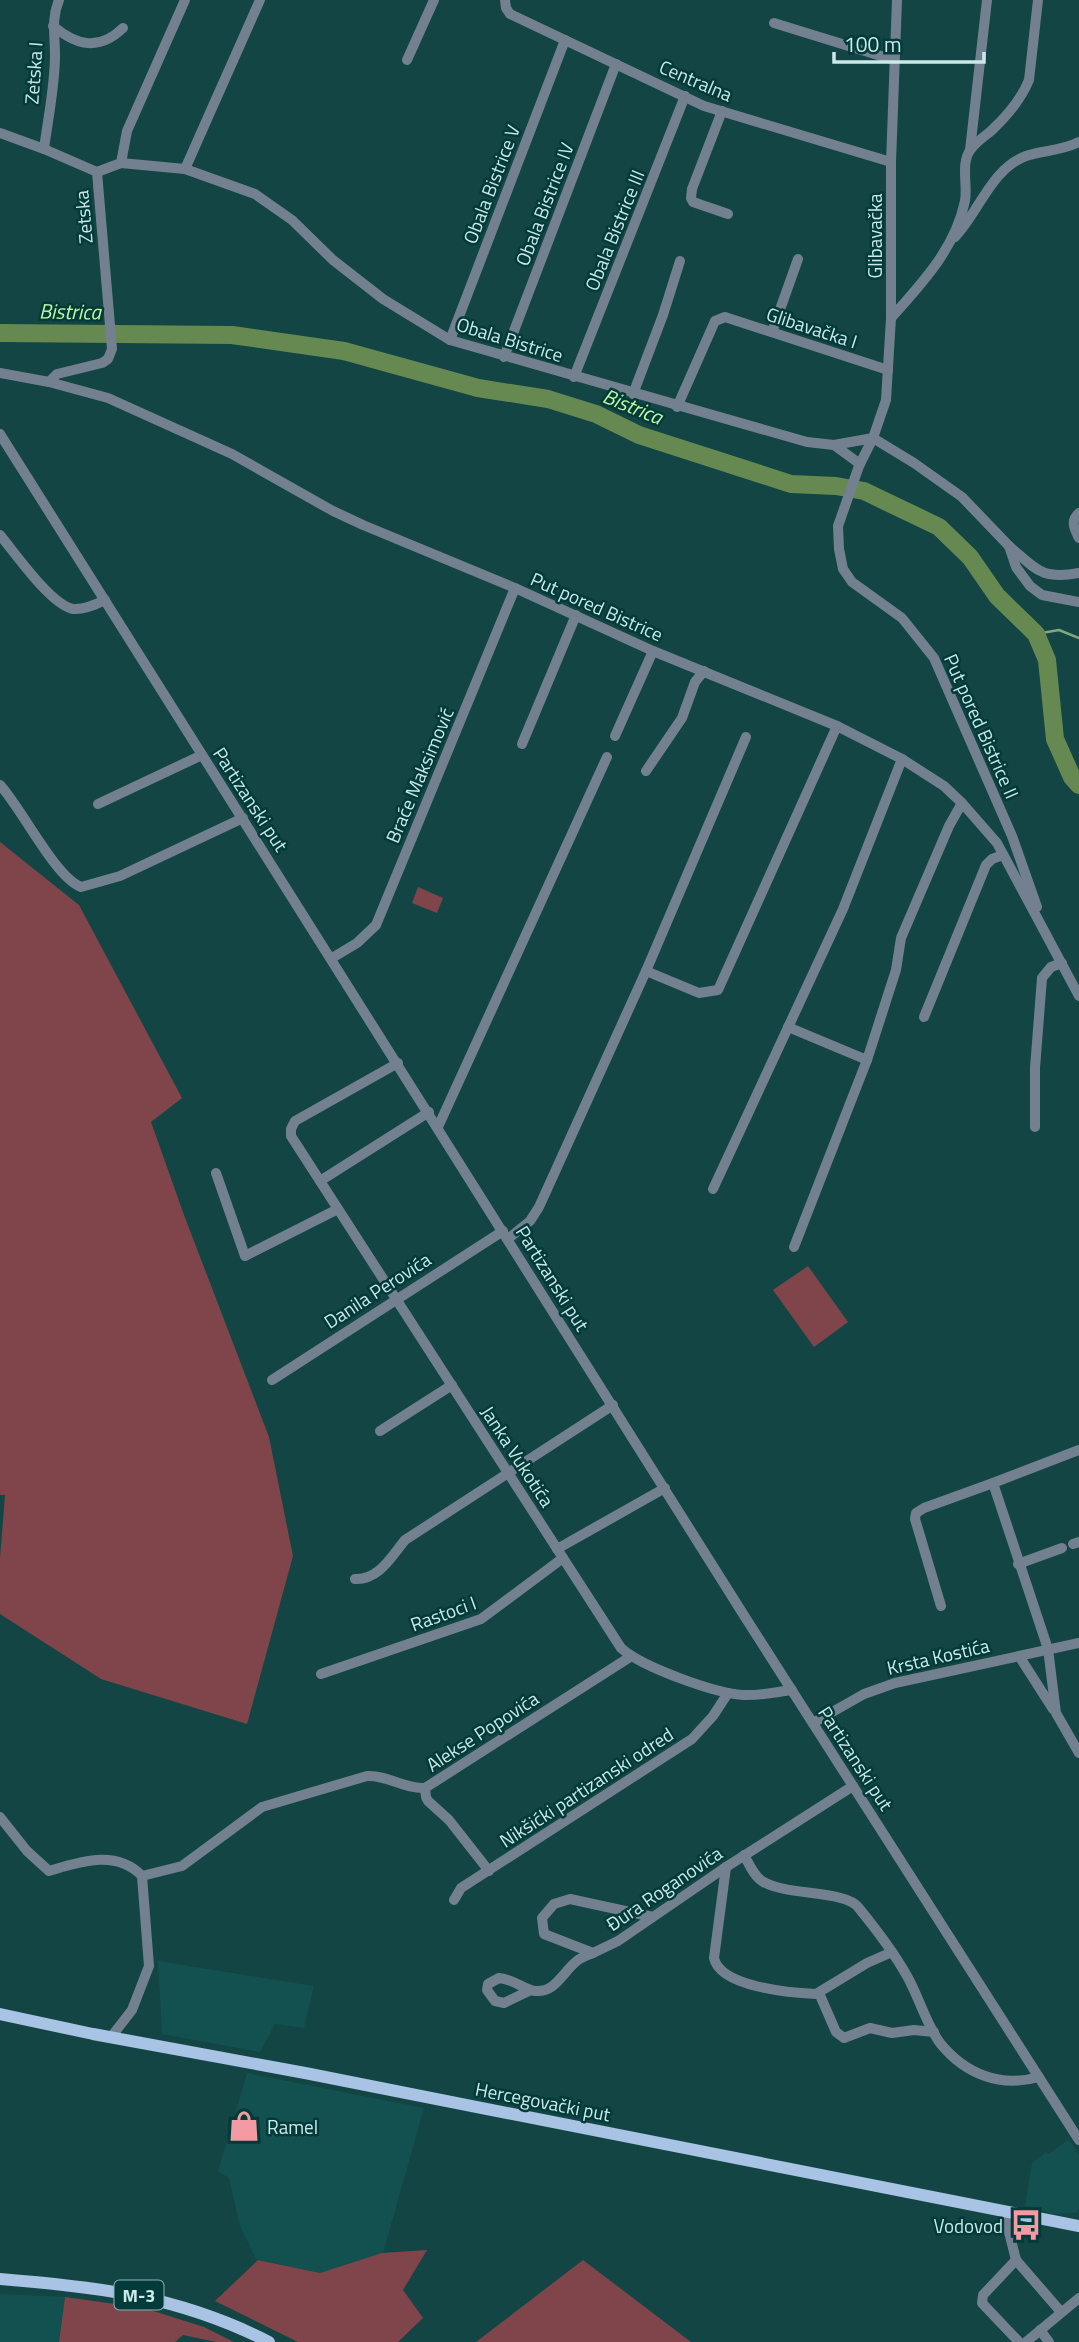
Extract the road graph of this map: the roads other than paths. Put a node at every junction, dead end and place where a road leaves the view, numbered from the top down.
1 (59, 0) edge
2 (185, 0) edge
3 (260, 0) edge
4 (434, 0) edge
5 (505, 0) edge
6 (897, 0) edge
7 (987, 0) edge
8 (1038, 0) edge
9 (774, 23) dead end
10 (53, 26) junction
11 (123, 28) dead end
12 (565, 40) junction
13 (407, 60) dead end
14 (894, 60) junction
15 (616, 64) junction
16 (685, 96) junction
17 (722, 111) junction
18 (0, 133) edge
19 (1079, 142) edge
20 (44, 149) junction
21 (970, 150) junction
22 (891, 162) junction
23 (121, 163) junction
24 (185, 169) junction
25 (97, 172) junction
26 (728, 214) dead end
27 (951, 242) junction
28 (799, 259) dead end
29 (680, 261) dead end
30 (891, 318) junction
31 (772, 332) junction
32 (450, 340) junction
33 (504, 357) junction
34 (888, 370) junction
35 (0, 373) edge
36 (574, 377) junction
37 (49, 382) junction
38 (633, 394) junction
39 (677, 407) junction
40 (0, 434) edge
41 (873, 438) junction
42 (834, 445) junction
43 (5, 455) edge
44 (859, 465) junction
45 (1079, 513) edge
46 (0, 535) edge
47 (1079, 538) edge
48 (1009, 546) junction
49 (1079, 573) edge
50 (515, 588) junction
51 (105, 600) junction
52 (1079, 602) edge
53 (576, 615) junction
54 (653, 651) junction
55 (704, 671) junction
56 (837, 726) junction
57 (615, 736) dead end
58 (746, 737) dead end
59 (522, 744) dead end
60 (202, 755) junction
61 (607, 757) dead end
62 (902, 759) junction
63 (646, 771) dead end
64 (0, 785) edge
65 (962, 803) junction
66 (98, 804) dead end
67 (243, 818) junction
68 (1012, 836) junction
69 (996, 844) junction
70 (1003, 855) junction
71 (1036, 913) junction
72 (332, 958) junction
73 (1062, 963) junction
74 (646, 971) junction
75 (1079, 996) edge
76 (924, 1017) dead end
77 (788, 1027) junction
78 (867, 1060) junction
79 (398, 1063) junction
80 (429, 1112) junction
81 (438, 1127) junction
82 (1035, 1127) dead end
83 (216, 1173) dead end
84 (320, 1181) junction
85 (713, 1189) dead end
86 (338, 1209) junction
87 (505, 1235) junction
88 (794, 1247) dead end
89 (396, 1298) junction
90 (272, 1380) dead end
91 (452, 1385) junction
92 (613, 1405) junction
93 (380, 1431) dead end
94 (1079, 1450) edge
95 (508, 1472) junction
96 (993, 1483) junction
97 (665, 1488) junction
98 (1062, 1548) dead end
99 (560, 1554) junction
100 (1018, 1563) junction
101 (355, 1579) dead end
102 (941, 1606) dead end
103 (1079, 1643) edge
104 (1048, 1649) junction
105 (1019, 1656) junction
106 (630, 1657) junction
107 (321, 1674) dead end
108 (792, 1690) junction
109 (729, 1693) junction
110 (1056, 1713) junction
111 (813, 1723) junction
112 (1079, 1754) edge
113 (853, 1786) junction
114 (425, 1788) junction
115 (0, 1817) edge
116 (744, 1855) junction
117 (726, 1867) junction
118 (489, 1871) junction
119 (142, 1876) junction
120 (454, 1900) dead end
121 (653, 1917) junction
122 (891, 1952) junction
123 (593, 1954) junction
124 (531, 1990) dead end
125 (819, 1993) junction
126 (0, 2014) edge
127 (934, 2032) junction
128 (111, 2037) junction
129 (1039, 2077) junction
130 (1079, 2140) edge
131 (1004, 2212) junction
132 (1079, 2226) edge
133 (1016, 2260) junction
134 (0, 2279) edge
135 (1079, 2298) edge
136 (1061, 2312) junction
137 (1040, 2330) junction
138 (270, 2342) edge
139 (1019, 2342) edge
140 (1026, 2342) edge
141 (1049, 2342) edge

1 - 10 street, Zetska I
2 - 23 street
3 - 24 street
4 - 13 street
5 - 12 street, Centralna
6 - 14 street, Glibavačka
7 - 21 street
8 - 21 street
9 - 14 street
10 - 11 street
10 - 20 street, Zetska I
12 - 15 street, Centralna
12 - 32 street, Obala Bistrice V
14 - 22 street, Glibavačka
15 - 16 street, Centralna
15 - 33 street, Obala Bistrice IV
16 - 17 street, Centralna
16 - 36 street, Obala Bistrice III
17 - 22 street, Centralna
17 - 26 street
18 - 20 street, Zetska
19 - 27 street
20 - 25 street, Zetska
21 - 27 street
22 - 30 street, Glibavačka
23 - 24 street, Obala Bistrice
23 - 25 street, Obala Bistrice
24 - 32 street, Obala Bistrice
25 - 37 street, Zetska
27 - 30 street
28 - 31 street
29 - 38 street
30 - 34 street, Glibavačka
31 - 34 street, Glibavačka I
31 - 39 street, Glibavačka I
32 - 33 street, Obala Bistrice
33 - 36 street, Obala Bistrice
34 - 41 street, Glibavačka
35 - 37 street, Put pored Bistrice
36 - 38 street, Obala Bistrice
37 - 50 street, Put pored Bistrice
38 - 39 street, Obala Bistrice
39 - 42 street, Obala Bistrice
40 - 43 street, Partizanski put
41 - 42 street, Obala Bistrice
41 - 44 street, Glibavačka
41 - 48 street
42 - 44 street
43 - 51 street, Partizanski put
44 - 68 street, Put pored Bistrice II
45 - 47 street
46 - 51 street
48 - 49 street
48 - 52 street
50 - 53 street, Put pored Bistrice
50 - 72 street, Braće Maksimović
51 - 60 street, Partizanski put
53 - 54 street, Put pored Bistrice
53 - 59 street
54 - 55 street, Put pored Bistrice
54 - 57 street
55 - 56 street, Put pored Bistrice
55 - 63 street
56 - 62 street, Put pored Bistrice
56 - 74 street
58 - 74 street, Danila Perovića
60 - 66 street
60 - 67 street, Partizanski put
61 - 81 street
62 - 65 street, Put pored Bistrice
62 - 77 street
64 - 67 street
65 - 69 street, Put pored Bistrice
65 - 78 street
67 - 72 street, Partizanski put
68 - 69 street
68 - 71 street, Put pored Bistrice II
69 - 70 street, Put pored Bistrice
70 - 71 street, Put pored Bistrice
70 - 76 street
71 - 73 street, Put pored Bistrice
72 - 79 street, Partizanski put
73 - 75 street, Put pored Bistrice
73 - 82 street
74 - 87 street, Danila Perovića
77 - 78 street
77 - 85 street
78 - 88 street
79 - 80 street, Partizanski put
79 - 84 street, Janka Vukotića
80 - 81 street, Partizanski put
80 - 84 street
81 - 87 street, Partizanski put
83 - 86 street
84 - 86 street, Janka Vukotića
86 - 89 street, Janka Vukotića
87 - 89 street, Danila Perovića
87 - 92 street, Partizanski put
89 - 90 street, Danila Perovića
89 - 91 street, Janka Vukotića
91 - 93 street
91 - 95 street, Janka Vukotića
92 - 95 street
92 - 97 street, Partizanski put
94 - 96 street
95 - 99 street, Janka Vukotića
95 - 101 street
96 - 100 street
96 - 102 street
97 - 99 street, Rastoci I
97 - 108 street, Partizanski put
98 - 100 street
99 - 106 street, Janka Vukotića
99 - 107 street, Rastoci I
100 - 104 street
103 - 104 street, Krsta Kostića
104 - 105 street, Krsta Kostića
104 - 110 street
105 - 110 street
105 - 111 street, Krsta Kostića
106 - 109 street, Janka Vukotića
106 - 114 street, Alekse Popovića
108 - 109 street, Janka Vukotića
108 - 111 street, Partizanski put
109 - 118 street, Nikšićki partizanski odred
110 - 112 street
111 - 113 street, Partizanski put
113 - 116 street, Đura Roganovića
113 - 129 street, Partizanski put
114 - 118 street
114 - 119 street, Alekse Popovića
115 - 119 street
116 - 117 street, Đura Roganovića
116 - 122 street
117 - 121 street, Đura Roganovića
117 - 125 street
118 - 120 street, Nikšićki partizanski odred
119 - 128 street
121 - 123 street, Đura Roganovića
121 - 123 street, Đura Roganovića
122 - 125 street
122 - 127 street
123 - 124 street
125 - 127 street
126 - 128 main road, Hercegovački put
127 - 129 street
128 - 131 main road, Hercegovački put
129 - 130 street, Partizanski put
131 - 132 main road, Hercegovački put
131 - 133 street
133 - 136 street
133 - 139 street
134 - 138 main road, M-3
135 - 136 street
136 - 137 street
137 - 140 street
137 - 141 street

